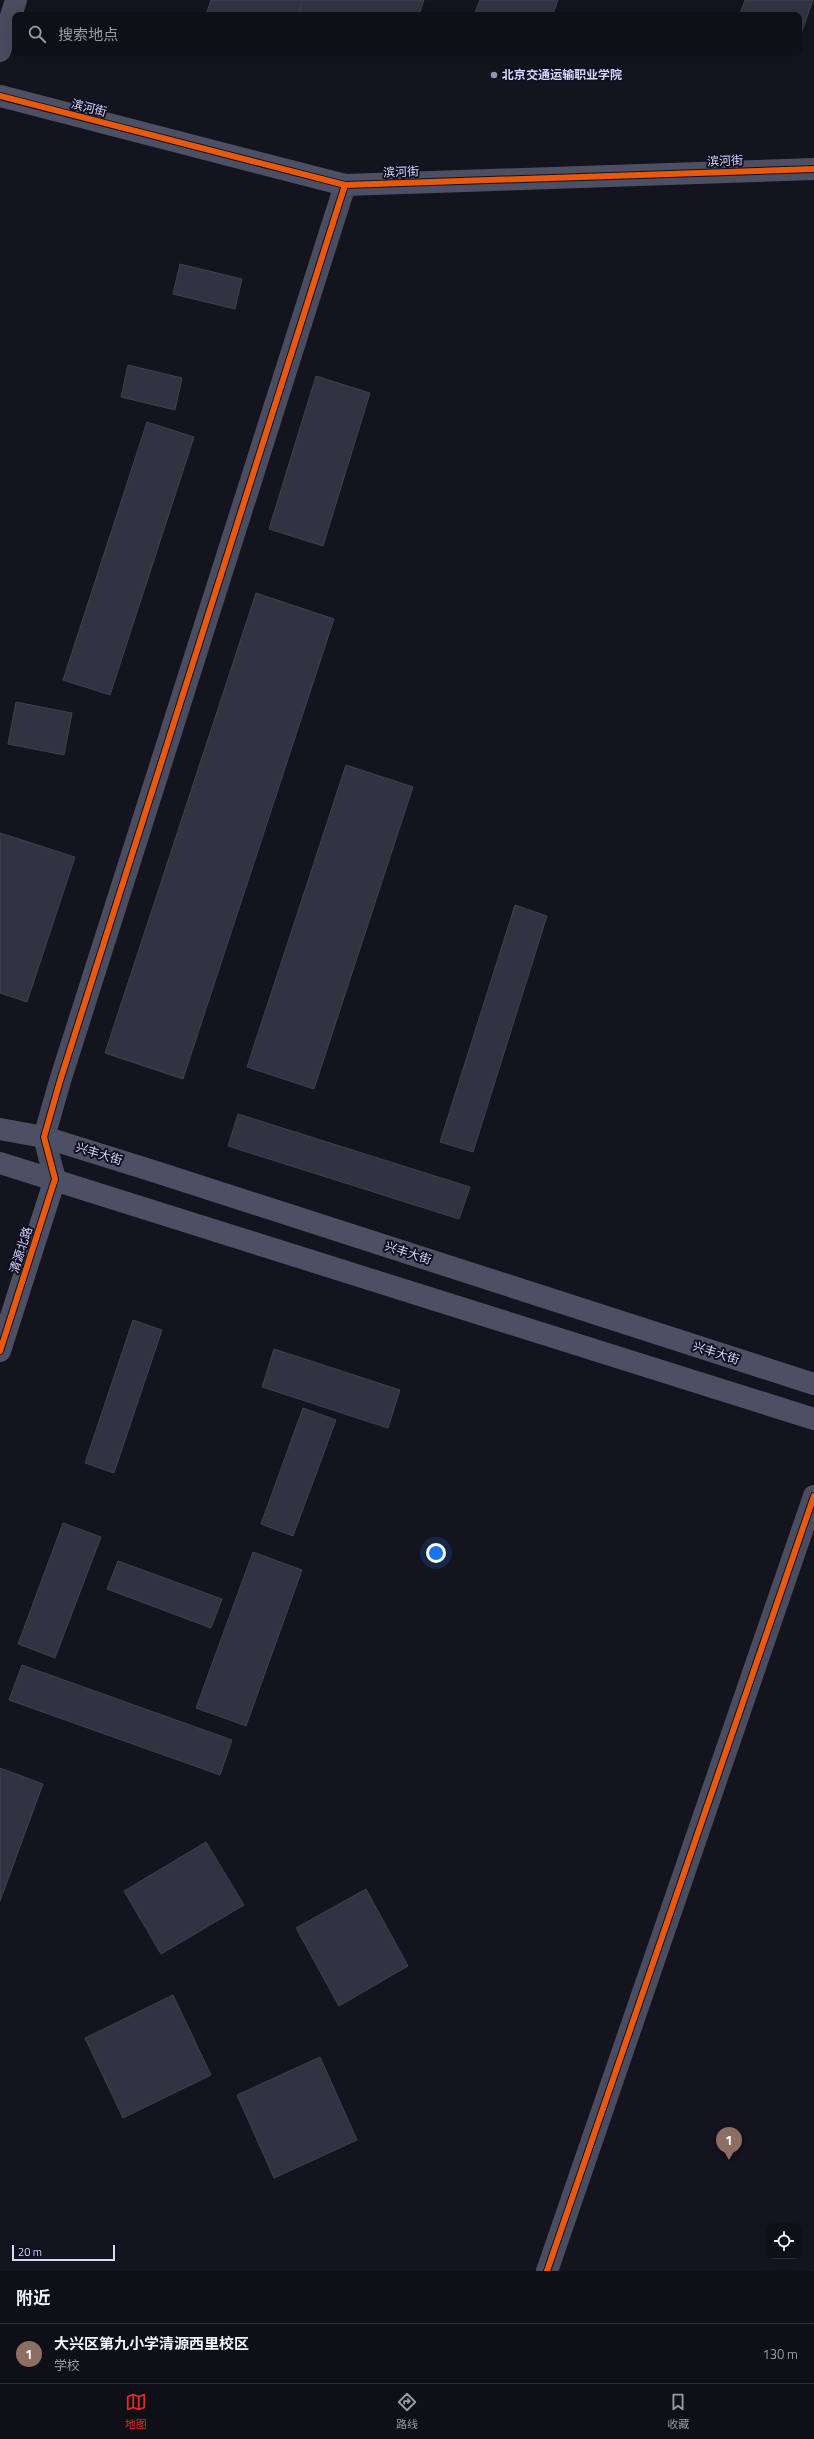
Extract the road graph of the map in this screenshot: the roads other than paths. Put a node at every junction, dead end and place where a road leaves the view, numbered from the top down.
1 (16, 0) edge
2 (12, 12) edge
3 (12, 13) edge
4 (0, 51) edge
5 (0, 96) edge
6 (814, 169) edge
7 (345, 185) junction
8 (0, 1129) edge
9 (44, 1137) junction
10 (0, 1163) edge
11 (55, 1179) junction
12 (0, 1351) edge
13 (814, 1384) edge
14 (814, 1419) edge
15 (814, 1496) edge
16 (547, 2271) edge

1 - 2 street
3 - 4 street
5 - 7 main road, 滨河街
6 - 7 main road, 滨河街
7 - 9 street
8 - 9 main road, 兴丰大街
9 - 11 street
9 - 13 main road, 兴丰大街
10 - 11 main road
11 - 12 main road, 清源北路
11 - 14 main road
15 - 16 street

